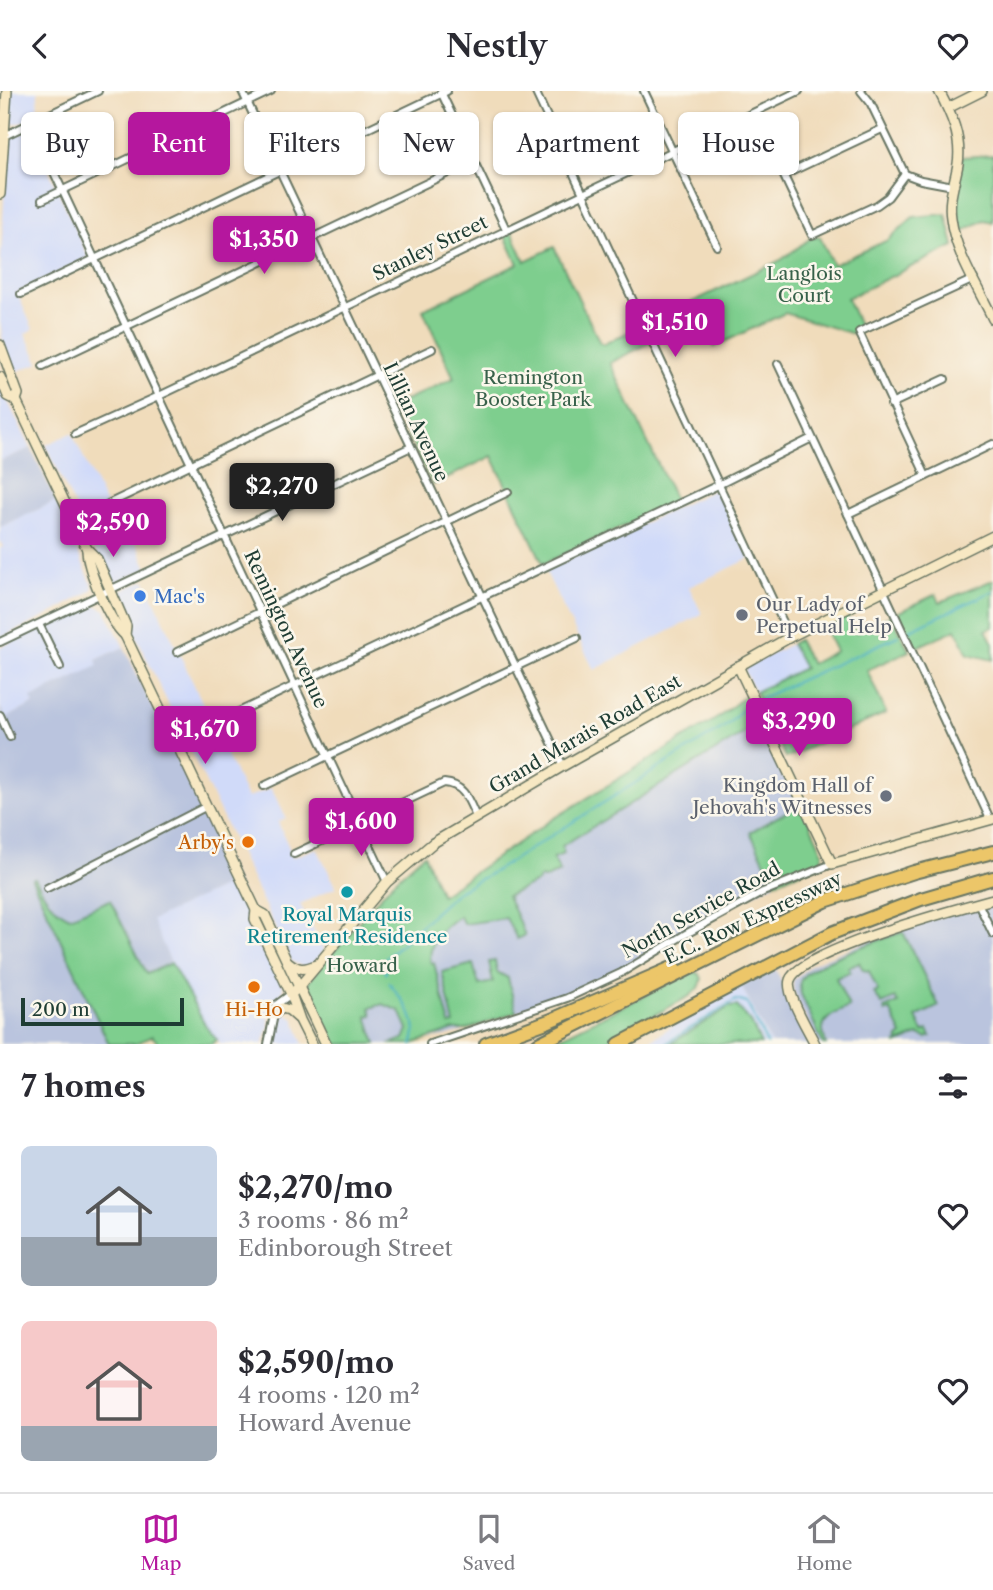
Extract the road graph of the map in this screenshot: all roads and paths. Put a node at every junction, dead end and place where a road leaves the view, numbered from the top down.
1 (7, 91) edge
2 (98, 91) edge
3 (242, 91) edge
4 (271, 91) edge
5 (535, 91) edge
6 (644, 91) edge
7 (799, 91) edge
8 (861, 91) edge
9 (939, 91) edge
10 (982, 91) edge
11 (443, 92) edge
12 (247, 102) junction
13 (948, 108) junction
14 (55, 112) edge
15 (252, 112) edge
16 (452, 112) edge
17 (756, 112) edge
18 (21, 128) edge
19 (882, 128) junction
20 (365, 130) edge
21 (1, 136) edge
22 (678, 149) edge
23 (673, 151) junction
24 (799, 168) edge
25 (479, 172) edge
26 (905, 174) junction
27 (56, 175) edge
28 (272, 175) edge
29 (282, 175) edge
30 (445, 175) edge
31 (784, 175) edge
32 (953, 187) junction
33 (63, 190) junction
34 (583, 193) junction
35 (0, 194) edge
36 (42, 200) dead end
37 (506, 229) junction
38 (312, 238) junction
39 (717, 246) dead end
40 (95, 259) junction
41 (974, 279) junction
42 (21, 294) dead end
43 (345, 307) junction
44 (993, 319) edge
45 (126, 326) junction
46 (0, 346) edge
47 (432, 349) dead end
48 (778, 364) dead end
49 (43, 366) dead end
50 (376, 374) junction
51 (0, 377) edge
52 (945, 379) dead end
53 (159, 396) junction
54 (16, 401) junction
55 (891, 404) junction
56 (75, 434) dead end
57 (812, 438) junction
58 (993, 444) edge
59 (411, 447) junction
60 (191, 464) junction
61 (926, 476) junction
62 (718, 484) junction
63 (508, 492) dead end
64 (108, 504) dead end
65 (848, 514) junction
66 (446, 522) junction
67 (225, 535) junction
68 (993, 536) edge
69 (884, 591) junction
70 (106, 592) junction
71 (482, 597) junction
72 (260, 611) junction
73 (38, 624) junction
74 (577, 638) dead end
75 (790, 638) junction
76 (0, 642) edge
77 (177, 652) dead end
78 (738, 666) junction
79 (60, 667) dead end
80 (515, 667) junction
81 (295, 685) junction
82 (0, 715) edge
83 (211, 725) dead end
84 (10, 737) dead end
85 (328, 756) junction
86 (562, 766) junction
87 (264, 786) dead end
88 (207, 806) junction
89 (476, 817) junction
90 (992, 819) edge
91 (360, 823) junction
92 (993, 852) edge
93 (294, 854) dead end
94 (832, 864) junction
95 (993, 878) edge
96 (387, 882) junction
97 (47, 888) dead end
98 (993, 899) edge
99 (825, 901) junction
100 (978, 903) junction
101 (256, 910) junction
102 (993, 934) edge
103 (287, 962) junction
104 (317, 964) junction
105 (295, 991) junction
106 (274, 1014) junction
107 (666, 1019) junction
108 (300, 1020) junction
109 (268, 1044) edge
110 (312, 1044) edge
111 (326, 1044) edge
112 (430, 1044) edge
113 (486, 1044) edge
114 (538, 1044) edge
115 (619, 1044) edge
116 (625, 1044) edge
117 (815, 1044) edge

1 - 21 street
2 - 14 street
3 - 12 street, Lillian Avenue
4 - 12 street
5 - 34 street
6 - 23 street
7 - 17 street, Stanley Street
8 - 19 street
9 - 13 street
10 - 13 street
11 - 16 street
11 - 20 street
12 - 15 street, Lillian Avenue
12 - 33 street
13 - 32 street
18 - 21 street
19 - 24 street
19 - 26 street
21 - 35 street
22 - 23 street, Stanley Street
23 - 34 street, Stanley Street
23 - 39 street
25 - 37 street
26 - 31 street
26 - 32 street
27 - 33 street, Remington Avenue
28 - 40 street
29 - 38 street, Lillian Avenue
30 - 38 street
32 - 41 street
33 - 36 street
33 - 40 street, Remington Avenue
34 - 37 street, Stanley Street
34 - 62 street
37 - 43 street, Stanley Street
38 - 43 street, Lillian Avenue
38 - 45 street
40 - 42 street
40 - 45 street, Remington Avenue
41 - 44 street
41 - 55 street
43 - 50 street, Lillian Avenue
43 - 53 street, Stanley Street
45 - 49 street
45 - 53 street, Remington Avenue
46 - 54 street
47 - 50 street
48 - 57 street
50 - 59 street, Lillian Avenue
50 - 60 street
51 - 54 street
52 - 55 street
53 - 56 street, Stanley Street
53 - 60 street, Remington Avenue
54 - 70 street
55 - 61 street
57 - 62 street
57 - 65 street
58 - 61 street
59 - 66 street, Lillian Avenue
59 - 67 street
60 - 64 street
60 - 67 street, Remington Avenue
61 - 65 street
62 - 71 street
62 - 75 street
63 - 66 street
65 - 69 street
66 - 71 street, Lillian Avenue
66 - 72 street
67 - 70 street
67 - 72 street, Remington Avenue
68 - 69 street, Grand Marais Road East
69 - 75 street, Grand Marais Road East
69 - 90 street
70 - 73 street
70 - 88 street
71 - 80 street, Lillian Avenue
71 - 81 street
72 - 77 street
72 - 81 street, Remington Avenue
73 - 76 street
73 - 79 street
74 - 80 street
75 - 78 street, Grand Marais Road East
78 - 86 street, Grand Marais Road East
78 - 94 street
80 - 85 street
80 - 86 street, Lillian Avenue
81 - 83 street
81 - 85 street, Remington Avenue
82 - 84 street
85 - 87 street
85 - 91 street, Remington Avenue
86 - 89 street, Grand Marais Road East
88 - 97 street
88 - 101 street
89 - 91 street
89 - 96 street, Grand Marais Road East
90 - 94 street, North Service Road
91 - 93 street
91 - 96 street, Remington Avenue
92 - 99 highway, E.C. Row Expressway
94 - 112 street, North Service Road
95 - 107 highway
96 - 104 street, Grand Marais Road East
98 - 100 street
99 - 113 highway
99 - 114 highway, E.C. Row Expressway
100 - 102 street
100 - 117 street
101 - 103 street
101 - 105 street
103 - 104 street
103 - 105 street
104 - 105 street, Grand Marais Road East
105 - 106 street, Grand Marais Road East
105 - 108 street
105 - 111 street
106 - 108 street
106 - 109 street, Grand Marais Road East
107 - 115 highway
107 - 116 highway
108 - 110 street

